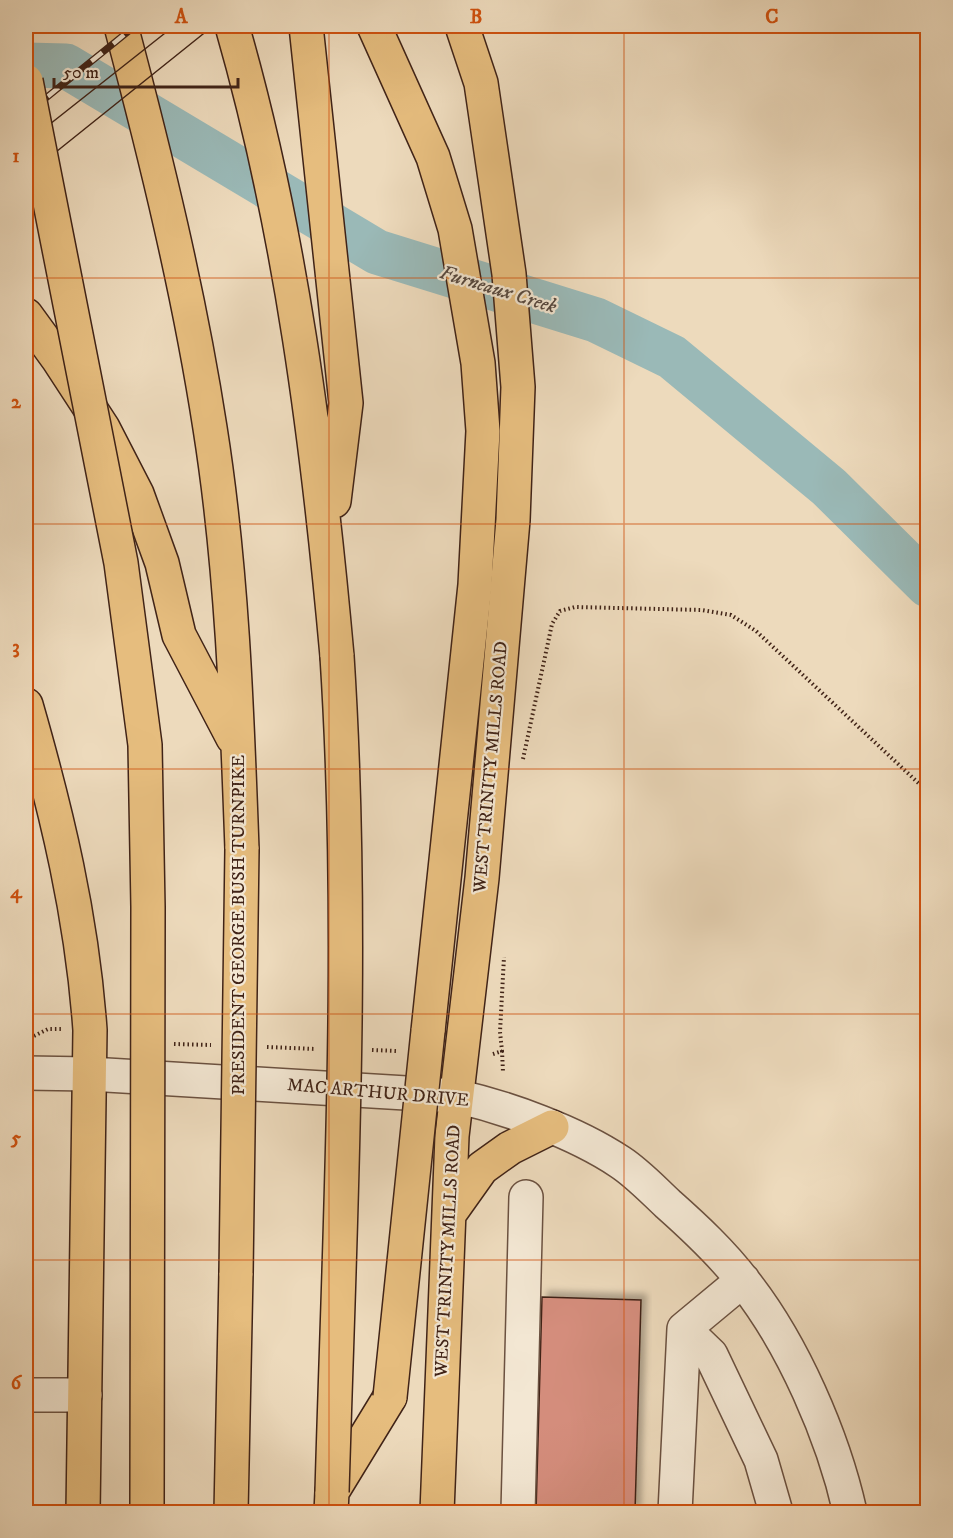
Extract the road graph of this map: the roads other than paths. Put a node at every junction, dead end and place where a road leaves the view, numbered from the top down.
1 (121, 26) edge
2 (232, 26) edge
3 (306, 26) edge
4 (374, 26) edge
5 (462, 26) edge
6 (26, 81) edge
7 (26, 315) edge
8 (328, 553) junction
9 (26, 705) edge
10 (239, 748) junction
11 (26, 1073) edge
12 (90, 1074) junction
13 (456, 1096) junction
14 (552, 1127) junction
15 (526, 1197) dead end
16 (450, 1213) junction
17 (743, 1280) junction
18 (684, 1329) junction
19 (26, 1395) edge
20 (85, 1395) junction
21 (332, 1502) edge
22 (83, 1512) edge
23 (147, 1512) edge
24 (231, 1512) edge
25 (437, 1512) edge
26 (518, 1512) edge
27 (675, 1512) edge
28 (776, 1512) edge
29 (850, 1512) edge

1 - 10 main road, PRESIDENT GEORGE BUSH TURNPIKE
2 - 8 main road
3 - 8 main road
4 - 21 main road, bridge
5 - 13 main road, WEST TRINITY MILLS ROAD
6 - 23 main road, bridge
7 - 10 main road, bridge
8 - 21 main road, bridge
9 - 12 main road
10 - 24 main road, PRESIDENT GEORGE BUSH TURNPIKE, bridge
11 - 12 street, MAC ARTHUR DRIVE
12 - 13 street, MAC ARTHUR DRIVE
12 - 20 main road
13 - 14 street, MAC ARTHUR DRIVE
13 - 16 main road, WEST TRINITY MILLS ROAD
14 - 16 main road
14 - 17 street, MAC ARTHUR DRIVE
15 - 26 street
16 - 25 main road, WEST TRINITY MILLS ROAD
17 - 18 street
17 - 29 street, MAC ARTHUR DRIVE
18 - 27 street
18 - 28 street
19 - 20 street
20 - 22 main road

